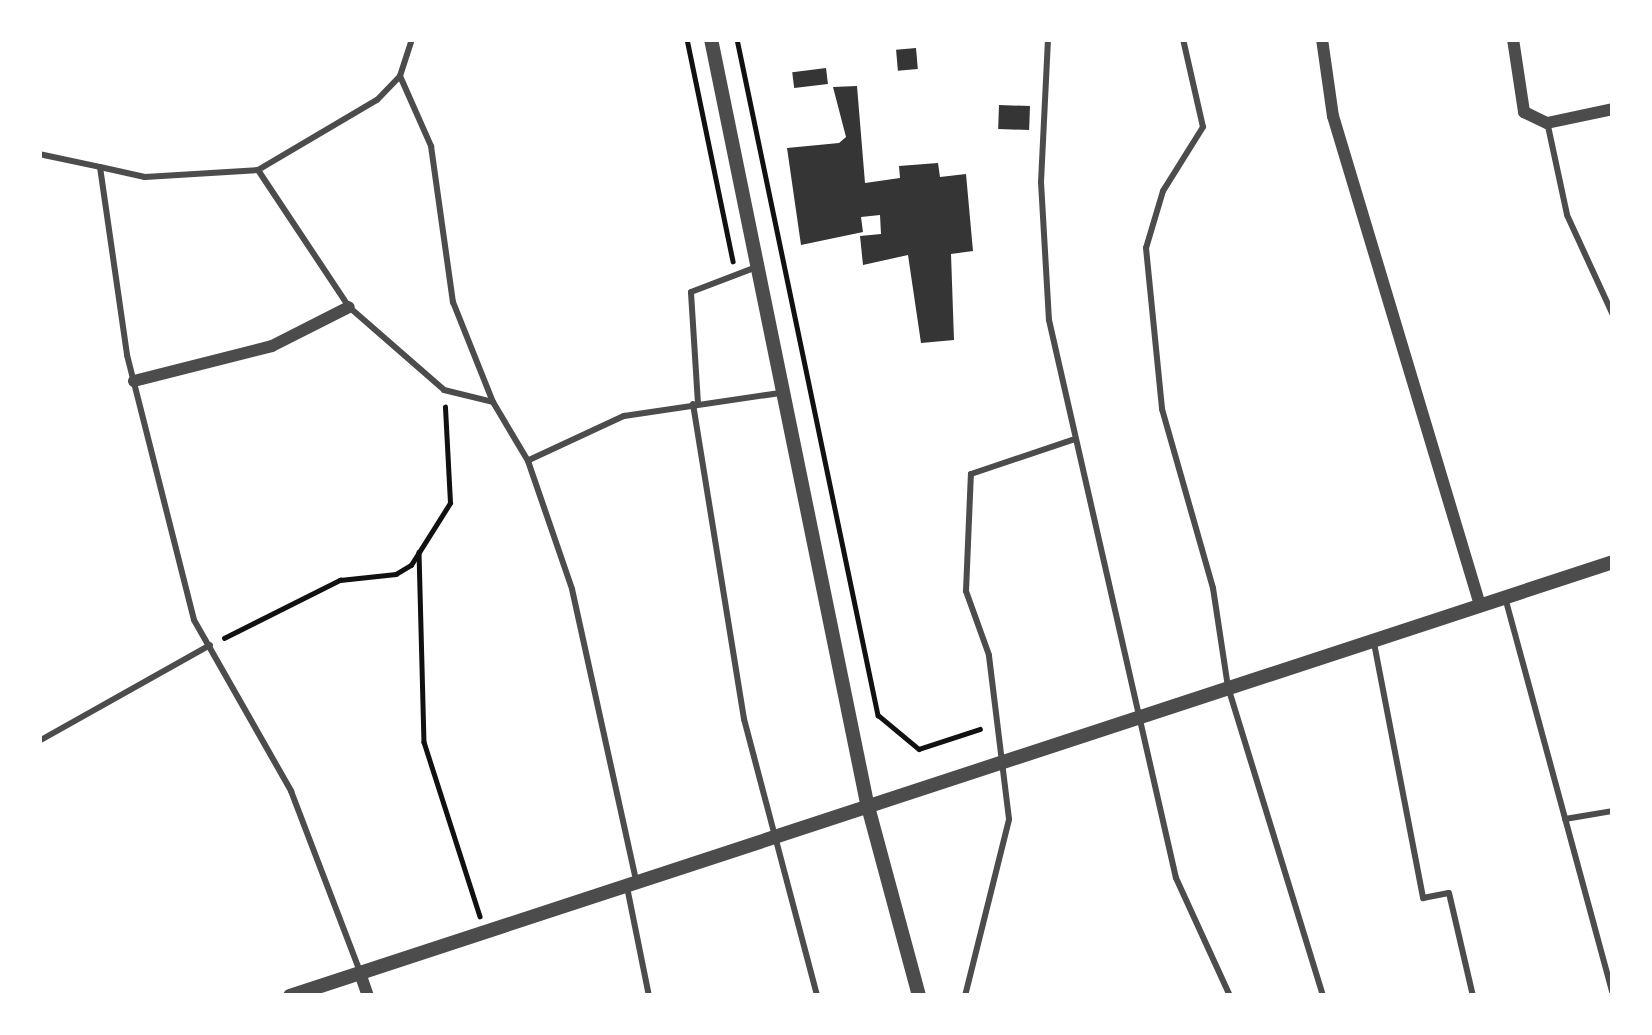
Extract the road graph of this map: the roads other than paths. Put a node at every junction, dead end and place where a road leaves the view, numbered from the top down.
1 (412, 39) edge
2 (711, 39) edge
3 (1048, 39) edge
4 (1184, 39) edge
5 (1322, 39) edge
6 (1513, 39) edge
7 (400, 76) junction
8 (1613, 109) edge
9 (1547, 123) junction
10 (39, 154) edge
11 (100, 167) junction
12 (258, 170) junction
13 (758, 267) junction
14 (350, 307) junction
15 (1613, 315) edge
16 (134, 381) junction
17 (783, 393) junction
18 (494, 402) junction
19 (696, 404) junction
20 (1072, 440) junction
21 (528, 460) junction
22 (1613, 562) edge
23 (1505, 597) junction
24 (1480, 605) junction
25 (1373, 640) junction
26 (210, 645) junction
27 (1228, 687) junction
28 (1134, 717) junction
29 (39, 741) edge
30 (996, 762) junction
31 (868, 803) junction
32 (1613, 811) edge
33 (1565, 819) junction
34 (775, 834) junction
35 (631, 882) junction
36 (360, 973) junction
37 (290, 996) edge
38 (368, 996) edge
39 (650, 996) edge
40 (817, 996) edge
41 (919, 996) edge
42 (965, 996) edge
43 (1230, 996) edge
44 (1323, 996) edge
45 (1474, 996) edge
46 (1613, 996) edge

1 - 7 lane
2 - 13 street
3 - 20 lane
4 - 27 lane
5 - 24 street
6 - 9 street
7 - 12 lane
7 - 18 lane
8 - 9 street
9 - 15 lane
10 - 11 lane
11 - 12 lane
11 - 16 lane
12 - 14 lane
13 - 17 street
13 - 19 lane
14 - 16 street
14 - 18 lane
16 - 26 lane
17 - 19 lane
17 - 31 street
18 - 21 lane
19 - 21 lane
19 - 34 lane
20 - 28 lane
20 - 30 lane
21 - 35 lane
22 - 23 street
23 - 24 street
23 - 33 lane
24 - 25 street
25 - 27 street
25 - 45 lane
26 - 29 lane
26 - 36 lane
27 - 28 street
27 - 44 lane
28 - 30 street
28 - 43 lane
30 - 31 street
30 - 42 lane
31 - 34 street
31 - 41 street
32 - 33 lane
33 - 46 lane
34 - 35 street
34 - 40 lane
35 - 36 street
35 - 39 lane
36 - 37 street
36 - 38 street

